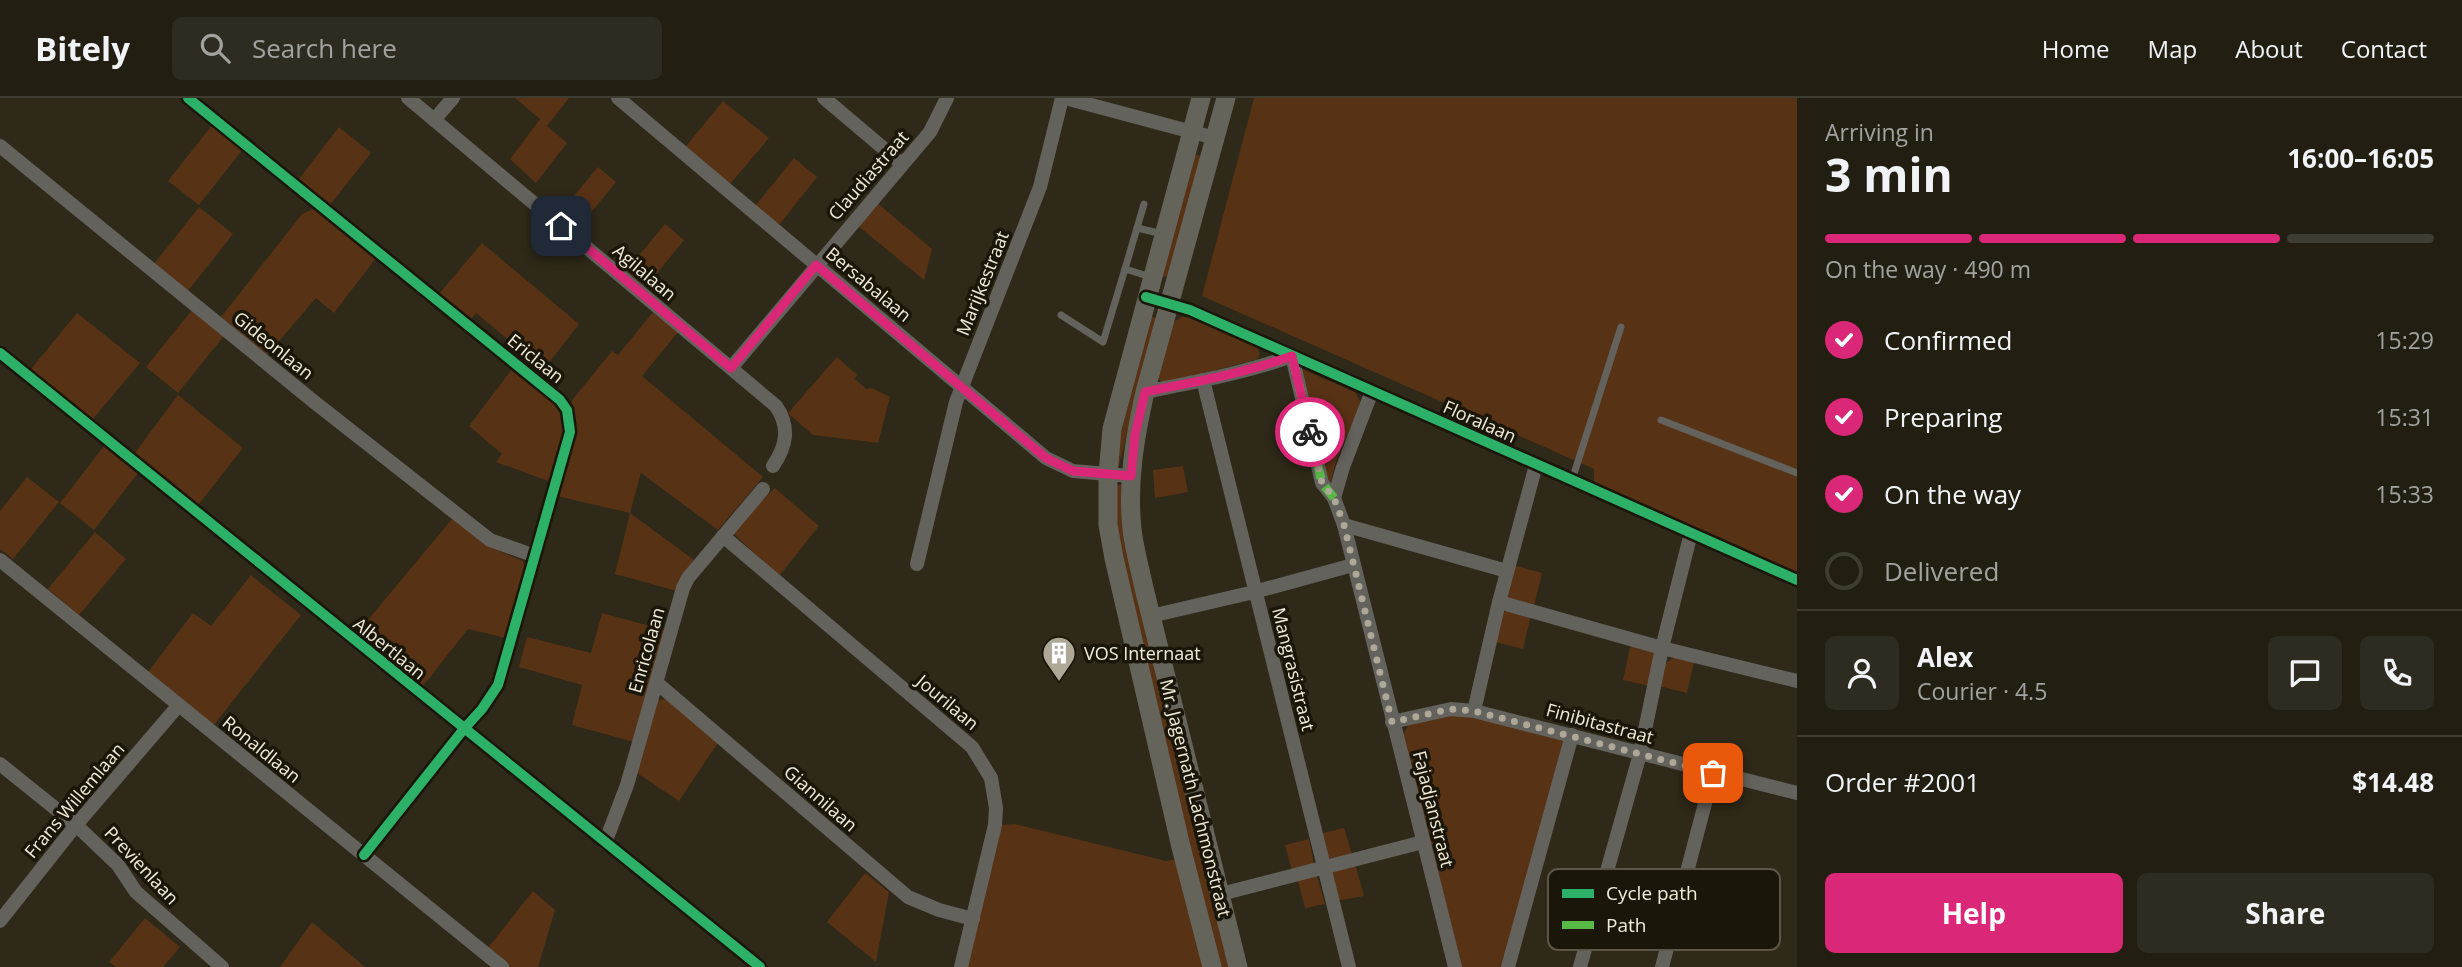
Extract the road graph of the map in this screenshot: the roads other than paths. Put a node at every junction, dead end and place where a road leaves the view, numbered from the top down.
1 (188, 98) edge
2 (408, 98) edge
3 (453, 98) edge
4 (618, 98) edge
5 (824, 98) edge
6 (947, 98) edge
7 (1063, 98) edge
8 (1201, 98) edge
9 (1226, 98) edge
10 (434, 120) junction
11 (1192, 132) junction
12 (1215, 138) junction
13 (0, 146) edge
14 (902, 164) junction
15 (1144, 204) dead end
16 (1137, 228) junction
17 (1164, 234) junction
18 (816, 265) junction
19 (1125, 269) junction
20 (1152, 277) junction
21 (1146, 297) junction
22 (1169, 303) junction
23 (1061, 315) dead end
24 (1621, 327) dead end
25 (0, 353) edge
26 (1292, 356) junction
27 (731, 368) junction
28 (1203, 380) junction
29 (962, 385) junction
30 (1372, 391) junction
31 (1145, 392) junction
32 (1661, 420) dead end
33 (1536, 465) junction
34 (774, 466) dead end
35 (1797, 473) edge
36 (1108, 474) junction
37 (1131, 476) junction
38 (1572, 481) junction
39 (763, 489) dead end
40 (1334, 498) junction
41 (1344, 525) junction
42 (1691, 533) junction
43 (723, 536) junction
44 (535, 556) junction
45 (0, 560) edge
46 (917, 564) dead end
47 (1353, 565) junction
48 (1507, 571) junction
49 (1797, 580) edge
50 (1254, 592) junction
51 (1499, 602) junction
52 (1151, 615) junction
53 (1662, 648) junction
54 (1797, 681) edge
55 (657, 683) junction
56 (178, 706) junction
57 (1474, 711) junction
58 (1392, 722) junction
59 (463, 730) junction
60 (1572, 735) junction
61 (1640, 754) junction
62 (0, 764) edge
63 (1713, 773) junction
64 (1797, 792) edge
65 (76, 825) junction
66 (1423, 842) junction
67 (606, 844) junction
68 (364, 855) junction
69 (1324, 868) junction
70 (1608, 869) edge
71 (1688, 869) edge
72 (1221, 894) junction
73 (973, 919) junction
74 (0, 920) edge
75 (1585, 950) edge
76 (1666, 950) edge
77 (222, 967) edge
78 (502, 967) edge
79 (760, 967) edge
80 (961, 967) edge
81 (1212, 967) edge
82 (1238, 967) edge
83 (1349, 967) edge
84 (1455, 967) edge
85 (1508, 967) edge
86 (1580, 967) edge
87 (1662, 967) edge

1 - 44 street, Ericlaan
2 - 10 street, Agilalaan
3 - 10 street
4 - 18 street, Bersabalaan
5 - 14 street
6 - 14 street, Claudiastraat
7 - 11 street
7 - 29 street, Marijkestraat
8 - 11 main road, Mr. Jagernath Lachmonstraat
9 - 12 main road, Mr. Jagernath Lachmonstraat
10 - 27 street, Agilalaan
11 - 12 street
11 - 17 main road, Mr. Jagernath Lachmonstraat
12 - 22 main road, Mr. Jagernath Lachmonstraat
13 - 44 street, Gideonlaan
14 - 18 street, Claudiastraat
15 - 16 lane
16 - 17 lane
16 - 19 lane
17 - 20 main road, Mr. Jagernath Lachmonstraat
18 - 27 street, Claudiastraat
18 - 29 street, Bersabalaan
19 - 20 lane
19 - 23 lane
20 - 21 main road, Mr. Jagernath Lachmonstraat
21 - 22 street, Floralaan
21 - 36 main road, Mr. Jagernath Lachmonstraat
22 - 26 street, Floralaan
22 - 31 main road, Mr. Jagernath Lachmonstraat
24 - 38 lane
25 - 59 street, Albertlaan
26 - 28 street
26 - 30 street, Floralaan
26 - 40 street, Fajadjanstraat
27 - 34 street, Agilalaan
28 - 31 street
28 - 50 street, Mangrasistraat
29 - 36 street, Bersabalaan
29 - 46 street, Marijkestraat
30 - 33 street, Floralaan
30 - 40 street
31 - 37 main road, Mr. Jagernath Lachmonstraat
32 - 35 lane
33 - 38 street, Floralaan
33 - 48 street
36 - 37 street, Bersabalaan
36 - 81 main road, Mr. Jagernath Lachmonstraat
37 - 52 main road, Mr. Jagernath Lachmonstraat
38 - 42 street, Floralaan
39 - 43 street, Enricolaan
40 - 41 street, Fajadjanstraat
41 - 47 street, Fajadjanstraat
41 - 48 street
42 - 49 street, Floralaan
42 - 53 street
43 - 55 street, Enricolaan
43 - 73 street, Jourilaan
44 - 59 street, Ericlaan
45 - 56 street, Ronaldlaan
47 - 50 street
47 - 58 street, Fajadjanstraat
48 - 51 street
50 - 52 street
50 - 69 street, Mangrasistraat
51 - 53 street
51 - 57 street
52 - 72 main road, Mr. Jagernath Lachmonstraat
53 - 54 street
53 - 61 street
55 - 67 street, Enricolaan
55 - 73 street, Giannilaan
56 - 65 street, Frans Willemlaan
56 - 68 street, Ronaldlaan
57 - 58 street, Finibitastraat
57 - 60 street, Finibitastraat
58 - 66 street, Fajadjanstraat
59 - 67 street, Albertlaan
59 - 68 street, Ericlaan
60 - 61 street, Finibitastraat
60 - 85 street
61 - 63 street, Finibitastraat
61 - 70 street
62 - 65 street, Previenlaan
63 - 64 street, Finibitastraat
63 - 71 street
65 - 74 street, Frans Willemlaan
65 - 77 street, Previenlaan
66 - 69 street
66 - 84 street, Fajadjanstraat
67 - 79 street, Albertlaan
68 - 78 street, Ronaldlaan
69 - 72 street
69 - 83 street, Mangrasistraat
72 - 82 main road, Mr. Jagernath Lachmonstraat
73 - 80 street, Jourilaan
75 - 86 street
76 - 87 street

